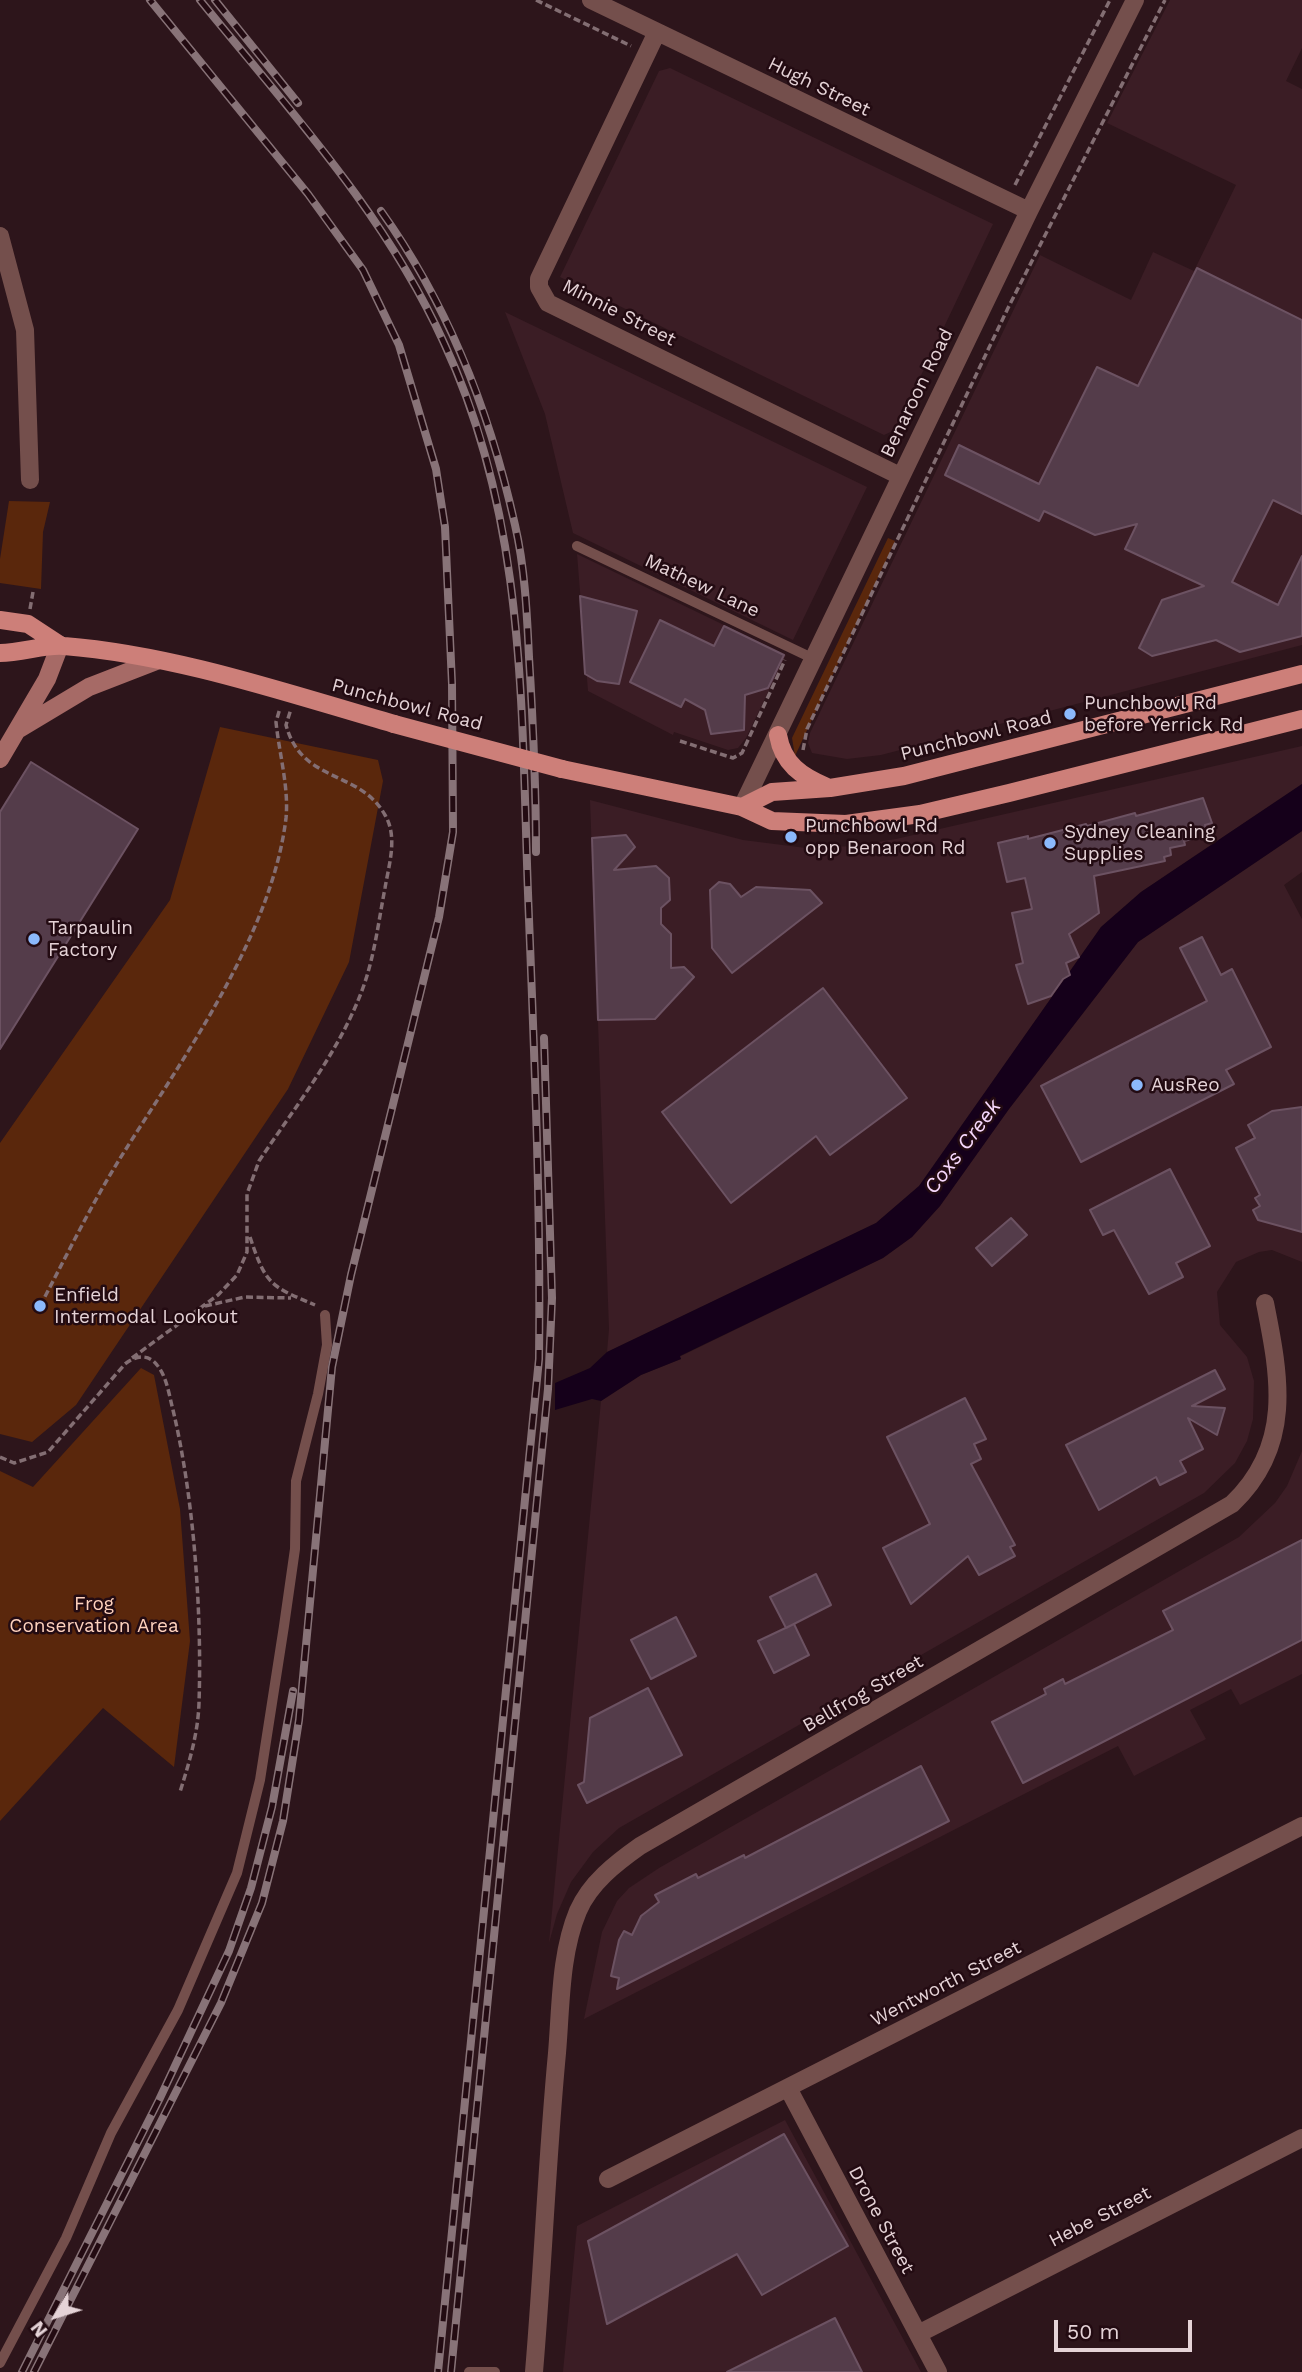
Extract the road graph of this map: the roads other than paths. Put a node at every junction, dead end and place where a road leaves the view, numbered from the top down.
1 (591, 0) edge
2 (1135, 0) edge
3 (657, 32) junction
4 (1029, 211) junction
5 (0, 236) edge
6 (900, 476) junction
7 (30, 480) dead end
8 (576, 546) dead end
9 (0, 620) edge
10 (60, 645) junction
11 (0, 653) edge
12 (812, 658) junction
13 (156, 661) junction
14 (1302, 674) edge
15 (1302, 719) edge
16 (19, 729) junction
17 (778, 735) junction
18 (0, 759) edge
19 (830, 788) junction
20 (742, 807) junction
21 (1265, 1303) dead end
22 (326, 1315) road end
23 (1302, 1826) edge
24 (788, 2088) junction
25 (1302, 2138) edge
26 (608, 2179) dead end
27 (918, 2334) junction
28 (0, 2363) edge
29 (469, 2372) edge
30 (495, 2372) edge
31 (534, 2372) edge
32 (938, 2372) edge

1 - 3 street, Hugh Street
2 - 4 street, Benaroon Road
3 - 4 street, Hugh Street
3 - 6 street, Minnie Street
4 - 6 street, Benaroon Road
5 - 7 street
6 - 12 street, Benaroon Road
8 - 12 lane, Mathew Lane
9 - 10 main road, Punchbowl Road
10 - 11 main road, Punchbowl Road
10 - 13 main road, Punchbowl Road
10 - 16 main road
12 - 17 street, Benaroon Road
13 - 16 main road
13 - 20 main road, Punchbowl Road, bridge
14 - 19 main road, Punchbowl Road
15 - 20 main road, Punchbowl Road
16 - 18 main road
17 - 19 main road
17 - 20 street, Benaroon Road
19 - 20 main road, Punchbowl Road
21 - 31 street, Bellfrog Street
22 - 28 lane
23 - 24 street, Wentworth Street
24 - 26 street, Wentworth Street
24 - 27 street, Drone Street
25 - 27 street, Hebe Street
27 - 32 street, Drone Street
29 - 30 lane

